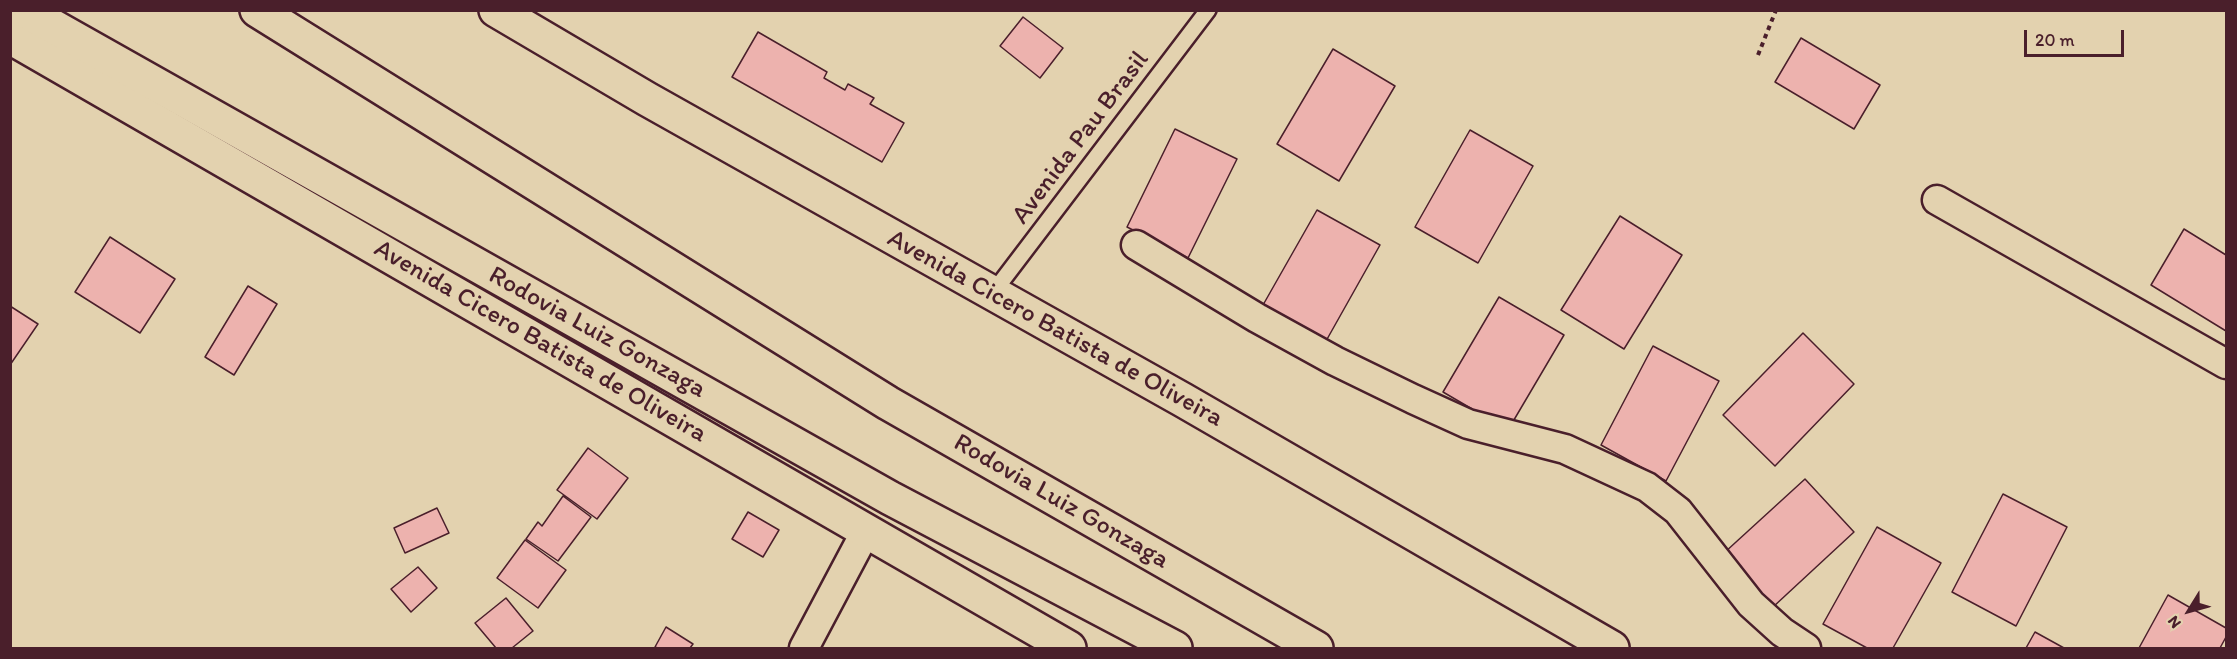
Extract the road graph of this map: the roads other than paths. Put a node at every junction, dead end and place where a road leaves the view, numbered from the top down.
1 (24, 10) edge
2 (257, 10) edge
3 (496, 10) edge
4 (1208, 10) edge
5 (10, 37) edge
6 (1937, 200) dead end
7 (1136, 245) dead end
8 (992, 294) junction
9 (2226, 364) edge
10 (866, 531) junction
11 (804, 648) edge
12 (1069, 648) edge
13 (1175, 648) edge
14 (1316, 648) edge
15 (1612, 648) edge
16 (1806, 648) edge

1 - 13 main road, Rodovia Luiz Gonzaga
2 - 14 main road, Rodovia Luiz Gonzaga
3 - 8 main road, Avenida Cicero Batista de Oliveira
4 - 8 lane, Avenida Pau Brasil
5 - 10 main road, Avenida Cicero Batista de Oliveira
6 - 9 street
7 - 16 street
8 - 15 main road, Avenida Cicero Batista de Oliveira
10 - 11 street
10 - 12 main road, Avenida Cicero Batista de Oliveira

